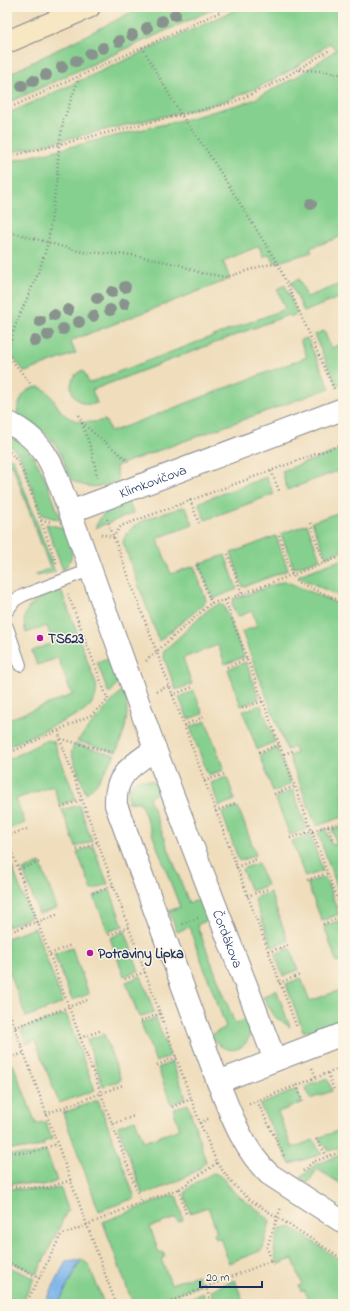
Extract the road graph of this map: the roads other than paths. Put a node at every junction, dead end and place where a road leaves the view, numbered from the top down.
1 (89, 7) edge
2 (7, 42) edge
3 (343, 409) edge
4 (7, 422) edge
5 (73, 521) junction
6 (90, 570) junction
7 (7, 611) edge
8 (7, 627) edge
9 (20, 665) dead end
10 (147, 755) junction
11 (343, 1034) edge
12 (275, 1060) junction
13 (218, 1082) junction
14 (343, 1222) edge

1 - 2 street
3 - 5 street, Klimkovičova
4 - 5 street
5 - 6 street, Čordákova
6 - 7 lane
6 - 10 street, Čordákova
8 - 9 lane
10 - 12 street, Čordákova
10 - 13 street
11 - 12 street
12 - 13 street
13 - 14 street

